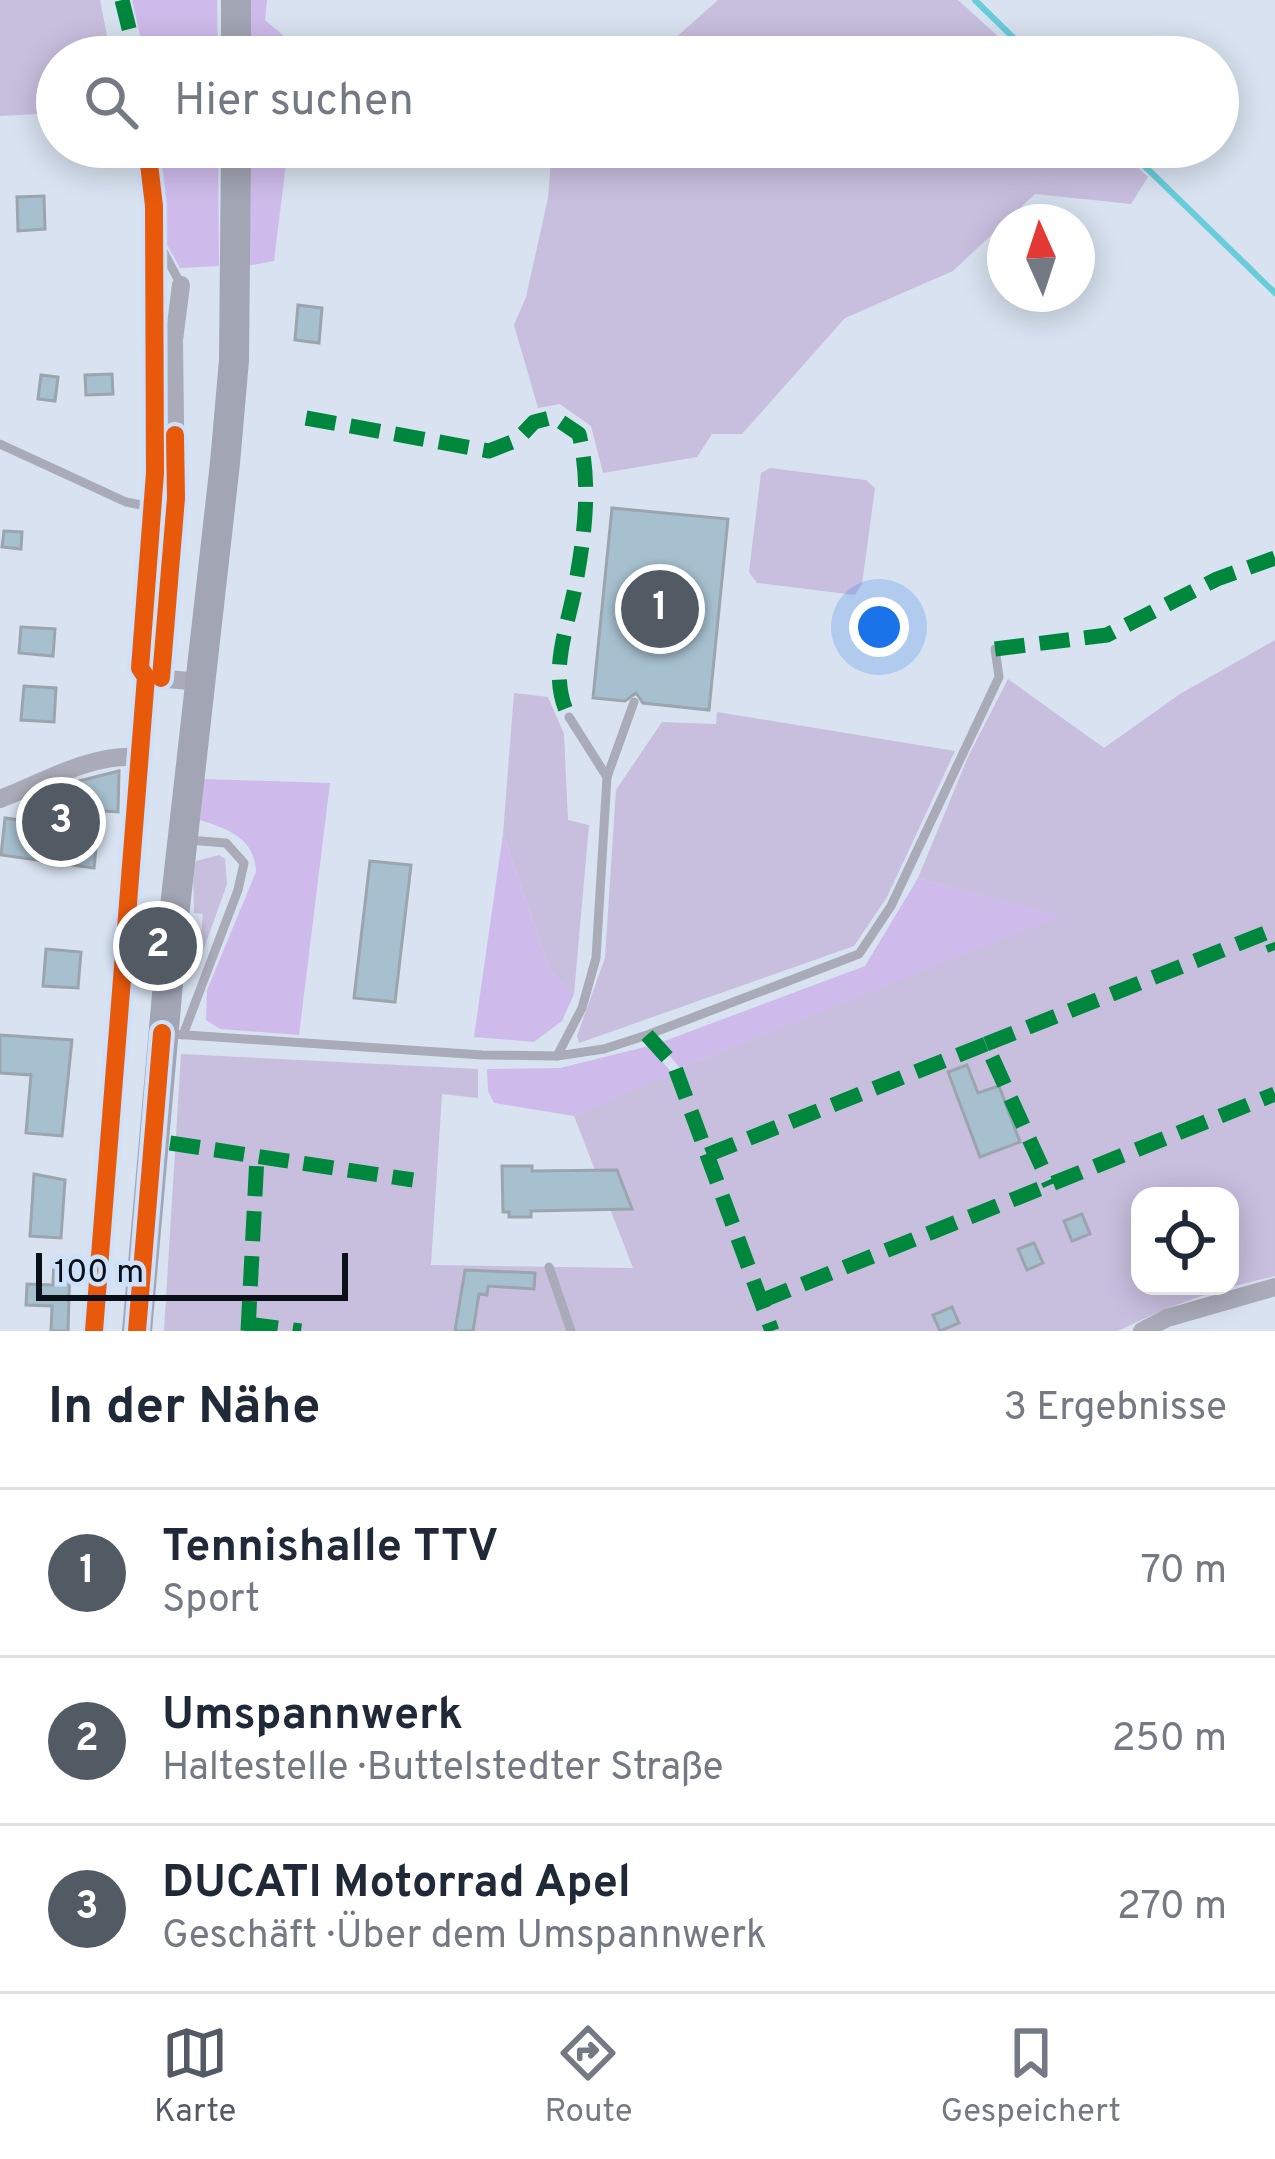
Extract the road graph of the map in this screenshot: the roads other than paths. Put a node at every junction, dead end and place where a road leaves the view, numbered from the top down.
1 (236, 0) edge
2 (236, 36) edge
3 (236, 168) edge
4 (152, 242) dead end
5 (181, 285) joint
6 (0, 443) edge
7 (175, 512) junction
8 (995, 649) dead end
9 (161, 678) junction
10 (200, 682) junction
11 (634, 703) dead end
12 (569, 717) dead end
13 (138, 757) junction
14 (607, 777) junction
15 (0, 799) edge
16 (183, 839) junction
17 (172, 1034) junction
18 (557, 1056) junction
19 (549, 1267) dead end
20 (1275, 1287) edge
21 (94, 1331) edge
22 (137, 1331) edge
23 (571, 1331) edge
24 (1142, 1331) edge

1 - 2 main road
3 - 10 main road
4 - 5 lane
5 - 7 street
6 - 7 lane
7 - 9 street
8 - 18 lane
9 - 10 street
9 - 13 street
10 - 16 main road
11 - 14 lane
12 - 14 lane
13 - 15 street
13 - 21 street
14 - 18 lane
16 - 17 main road
16 - 17 lane
17 - 18 lane
17 - 22 main road
19 - 23 lane
20 - 24 street

